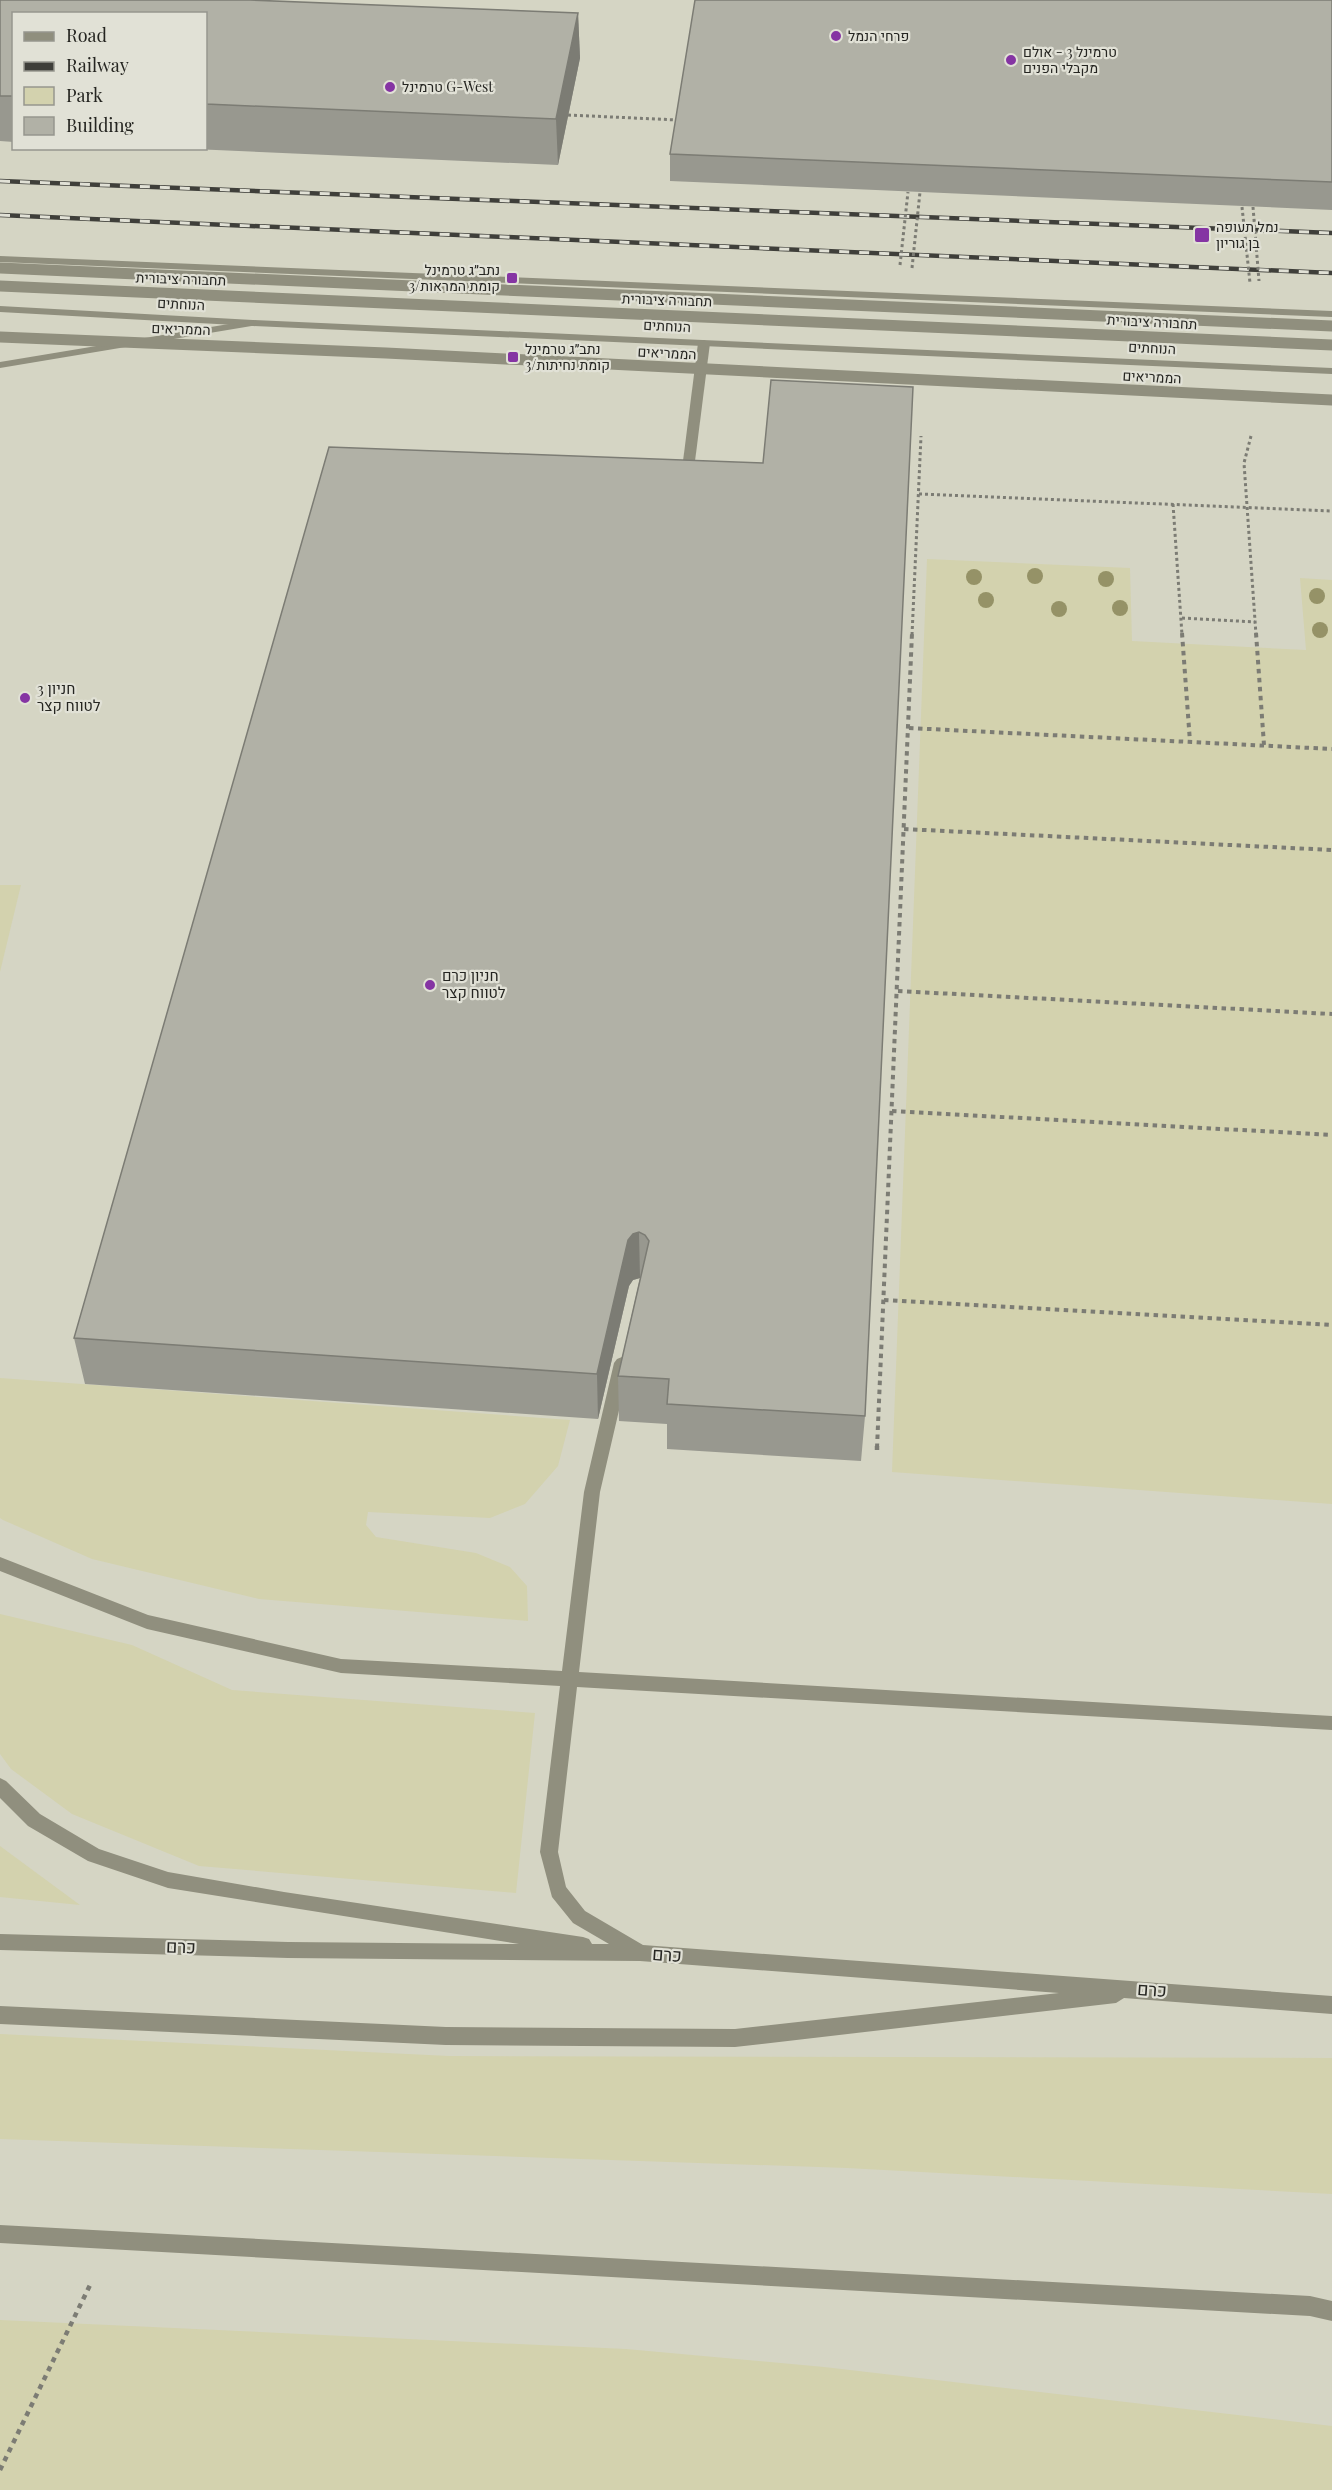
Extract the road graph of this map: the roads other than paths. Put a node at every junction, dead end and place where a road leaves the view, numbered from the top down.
1 (0, 259) edge
2 (0, 268) edge
3 (0, 286) edge
4 (0, 309) edge
5 (1332, 314) edge
6 (253, 322) junction
7 (1332, 326) edge
8 (0, 337) edge
9 (704, 343) junction
10 (1332, 345) edge
11 (0, 366) edge
12 (1332, 371) edge
13 (1332, 400) edge
14 (688, 469) edge
15 (626, 1343) edge
16 (0, 1564) edge
17 (569, 1681) junction
18 (1332, 1724) edge
19 (0, 1786) edge
20 (0, 1942) edge
21 (640, 1953) junction
22 (1154, 1990) junction
23 (1332, 2005) edge
24 (0, 2015) edge
25 (0, 2234) edge
26 (1332, 2309) edge

1 - 5 street
2 - 7 street, bridge
3 - 10 street, תחבורה ציבורית, bridge
4 - 6 street, הנוחתים
6 - 9 street, הנוחתים
6 - 11 street
8 - 13 street, הממריאים, bridge
9 - 12 street, הנוחתים
9 - 14 street
15 - 17 street
16 - 17 street
17 - 18 street
17 - 21 street
19 - 21 street
20 - 21 street, כרם
21 - 22 street, כרם
22 - 23 street, כרם
22 - 24 street
25 - 26 street

